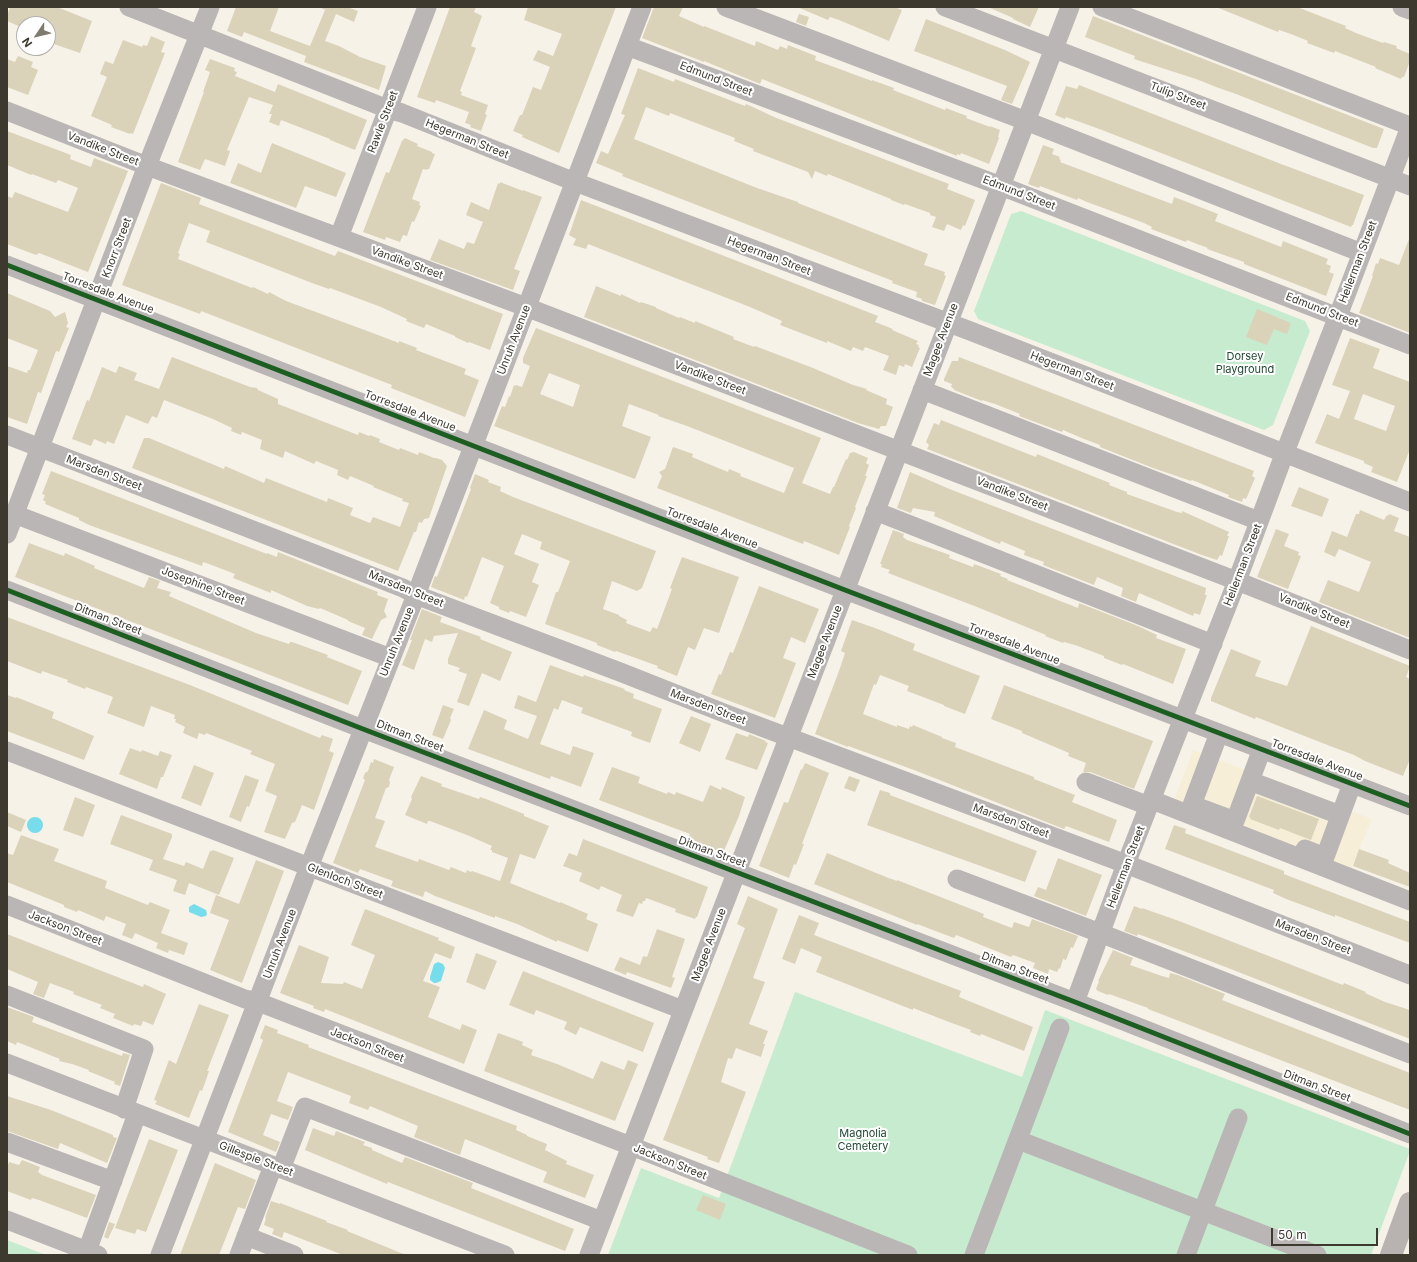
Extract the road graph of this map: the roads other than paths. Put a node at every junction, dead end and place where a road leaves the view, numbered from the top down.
1 (129, 7) edge
2 (210, 7) edge
3 (428, 7) edge
4 (642, 7) edge
5 (726, 7) edge
6 (945, 7) edge
7 (1070, 7) edge
8 (1102, 7) edge
9 (1402, 7) edge
10 (1410, 10) edge
11 (200, 34) junction
12 (627, 46) junction
13 (1053, 49) junction
14 (388, 109) junction
15 (7, 111) edge
16 (1026, 121) junction
17 (1410, 126) edge
18 (147, 166) junction
19 (1390, 178) junction
20 (575, 182) junction
21 (1001, 186) junction
22 (1410, 186) edge
23 (339, 237) junction
24 (1362, 252) junction
25 (7, 265) edge
26 (97, 300) junction
27 (526, 307) junction
28 (1338, 316) junction
29 (948, 324) junction
30 (1410, 345) edge
31 (922, 390) junction
32 (7, 435) edge
33 (473, 446) junction
34 (40, 448) junction
35 (899, 450) junction
36 (1284, 452) junction
37 (1410, 502) edge
38 (875, 511) junction
39 (14, 514) junction
40 (1259, 521) junction
41 (7, 534) edge
42 (1237, 581) junction
43 (7, 590) edge
44 (845, 590) junction
45 (416, 594) junction
46 (1213, 644) junction
47 (1410, 650) edge
48 (391, 658) junction
49 (1184, 719) junction
50 (363, 729) junction
51 (1219, 733) junction
52 (788, 738) junction
53 (1262, 749) junction
54 (7, 751) edge
55 (1250, 781) junction
56 (1086, 782) dead end
57 (1352, 784) junction
58 (1150, 803) junction
59 (1410, 806) edge
60 (1340, 816) junction
61 (1235, 821) junction
62 (1126, 864) junction
63 (309, 867) junction
64 (737, 872) junction
65 (957, 879) dead end
66 (1410, 901) edge
67 (7, 905) edge
68 (1100, 934) junction
69 (1410, 975) edge
70 (7, 994) edge
71 (258, 1002) junction
72 (1075, 1002) junction
73 (683, 1010) junction
74 (1060, 1028) dead end
75 (1410, 1054) edge
76 (7, 1063) edge
77 (131, 1111) junction
78 (1238, 1118) dead end
79 (1410, 1134) edge
80 (204, 1140) junction
81 (1018, 1140) junction
82 (7, 1142) edge
83 (631, 1146) junction
84 (277, 1168) junction
85 (113, 1181) junction
86 (1203, 1212) junction
87 (1408, 1214) edge
88 (7, 1220) edge
89 (602, 1221) junction
90 (246, 1236) junction
91 (92, 1253) edge
92 (160, 1255) edge
93 (239, 1255) edge
94 (294, 1255) edge
95 (505, 1255) edge
96 (589, 1255) edge
97 (908, 1255) edge
98 (974, 1255) edge
99 (1186, 1255) edge
100 (1317, 1255) edge
101 (1391, 1255) edge

1 - 11 street, Hegerman Street
2 - 11 street, Knorr Street
3 - 14 street, Rawle Street
4 - 12 street, Unruh Avenue
5 - 16 street
6 - 13 street, Tulip Street
7 - 13 street, Magee Avenue
8 - 17 street
9 - 10 street
11 - 14 street, Hegerman Street
11 - 18 street, Knorr Street
12 - 20 street, Unruh Avenue
12 - 21 street, Edmund Street
13 - 16 street, Magee Avenue
13 - 19 street, Tulip Street
14 - 20 street, Hegerman Street
14 - 23 street, Rawle Street
15 - 18 street, Vandike Street
16 - 21 street, Magee Avenue
16 - 24 street
17 - 19 street, Hellerman Street
18 - 23 street, Vandike Street
18 - 26 street, Knorr Street
19 - 22 street, Tulip Street
19 - 24 street, Hellerman Street
20 - 27 street, Unruh Avenue
20 - 29 street, Hegerman Street
21 - 28 street, Edmund Street
21 - 29 street, Magee Avenue
23 - 27 street, Vandike Street
24 - 28 street, Hellerman Street
25 - 26 street, Torresdale Avenue
26 - 33 street, Torresdale Avenue
26 - 34 street, Knorr Street
27 - 33 street, Unruh Avenue
27 - 35 street, Vandike Street
28 - 30 street, Edmund Street
28 - 36 street, Hellerman Street
29 - 31 street, Magee Avenue
29 - 36 street, Hegerman Street
31 - 35 street, Magee Avenue
31 - 40 street
32 - 34 street, Marsden Street
33 - 44 street, Torresdale Avenue
33 - 45 street, Unruh Avenue
34 - 39 street, Knorr Street
34 - 45 street, Marsden Street
35 - 38 street, Magee Avenue
35 - 42 street, Vandike Street
36 - 37 street, Hegerman Street
36 - 40 street, Hellerman Street
38 - 44 street, Magee Avenue
38 - 46 street
39 - 41 street, Knorr Street
39 - 48 street, Josephine Street
40 - 42 street, Hellerman Street
42 - 46 street, Hellerman Street
42 - 47 street, Vandike Street
43 - 50 street, Ditman Street
44 - 49 street, Torresdale Avenue
44 - 52 street, Magee Avenue
45 - 48 street, Unruh Avenue
45 - 52 street, Marsden Street
46 - 49 street, Hellerman Street
48 - 50 street, Unruh Avenue
49 - 51 street, Torresdale Avenue
49 - 58 street, Hellerman Street
50 - 63 street, Unruh Avenue
50 - 64 street, Ditman Street
51 - 53 street, Torresdale Avenue
51 - 61 street
52 - 62 street, Marsden Street
52 - 64 street, Magee Avenue
53 - 55 street
53 - 57 street, Torresdale Avenue
54 - 63 street, Glenloch Street
55 - 60 street
55 - 61 street
56 - 58 street
57 - 59 street, Torresdale Avenue
57 - 60 street
58 - 62 street, Hellerman Street
58 - 66 street
60 - 61 street
62 - 68 street, Hellerman Street
62 - 69 street, Marsden Street
63 - 71 street, Unruh Avenue
63 - 73 street, Glenloch Street
64 - 72 street, Ditman Street
64 - 73 street, Magee Avenue
65 - 68 street
67 - 71 street, Jackson Street
68 - 72 street, Hellerman Street
68 - 75 street
70 - 77 street
71 - 80 street, Unruh Avenue
71 - 83 street, Jackson Street
72 - 79 street, Ditman Street
73 - 83 street, Magee Avenue
74 - 81 street
76 - 77 street, Gillespie Street
77 - 80 street, Gillespie Street
77 - 85 street
78 - 86 street
80 - 84 street, Gillespie Street
80 - 92 street, Unruh Avenue
81 - 86 street
81 - 98 street
82 - 85 street
83 - 89 street, Magee Avenue
83 - 97 street, Jackson Street
84 - 89 street
84 - 90 street
84 - 95 street, Gillespie Street
85 - 91 street
86 - 99 street
86 - 100 street
87 - 101 highway
88 - 91 street
89 - 96 street, Magee Avenue
90 - 93 street
90 - 94 street

